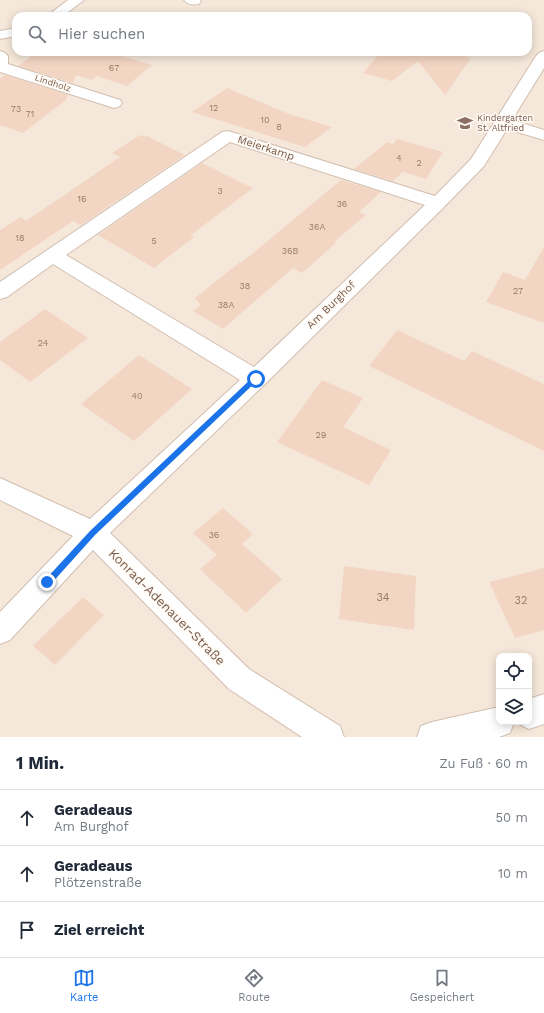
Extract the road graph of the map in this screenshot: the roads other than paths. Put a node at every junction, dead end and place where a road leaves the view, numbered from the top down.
1 (77, 0) edge
2 (60, 12) edge
3 (12, 33) edge
4 (0, 35) edge
5 (0, 56) edge
6 (544, 56) edge
7 (114, 103) dead end
8 (504, 123) junction
9 (544, 135) edge
10 (438, 203) junction
11 (52, 255) junction
12 (0, 292) edge
13 (256, 379) junction
14 (0, 488) edge
15 (92, 533) junction
16 (0, 631) edge
17 (544, 709) edge
18 (532, 713) edge
19 (496, 723) edge
20 (329, 737) edge
21 (432, 737) edge

1 - 2 street
3 - 4 street
5 - 7 street, Lindholz
6 - 8 street, Am Burghof
8 - 9 street
8 - 10 street, Am Burghof
10 - 11 street, Meierkamp
10 - 13 street, Am Burghof
11 - 12 street, Meierkamp
11 - 13 street
13 - 15 street, Am Burghof
14 - 15 street, Konrad-Adenauer-Straße
15 - 16 street, Am Burghof
15 - 20 street, Konrad-Adenauer-Straße
17 - 18 street
19 - 21 street

